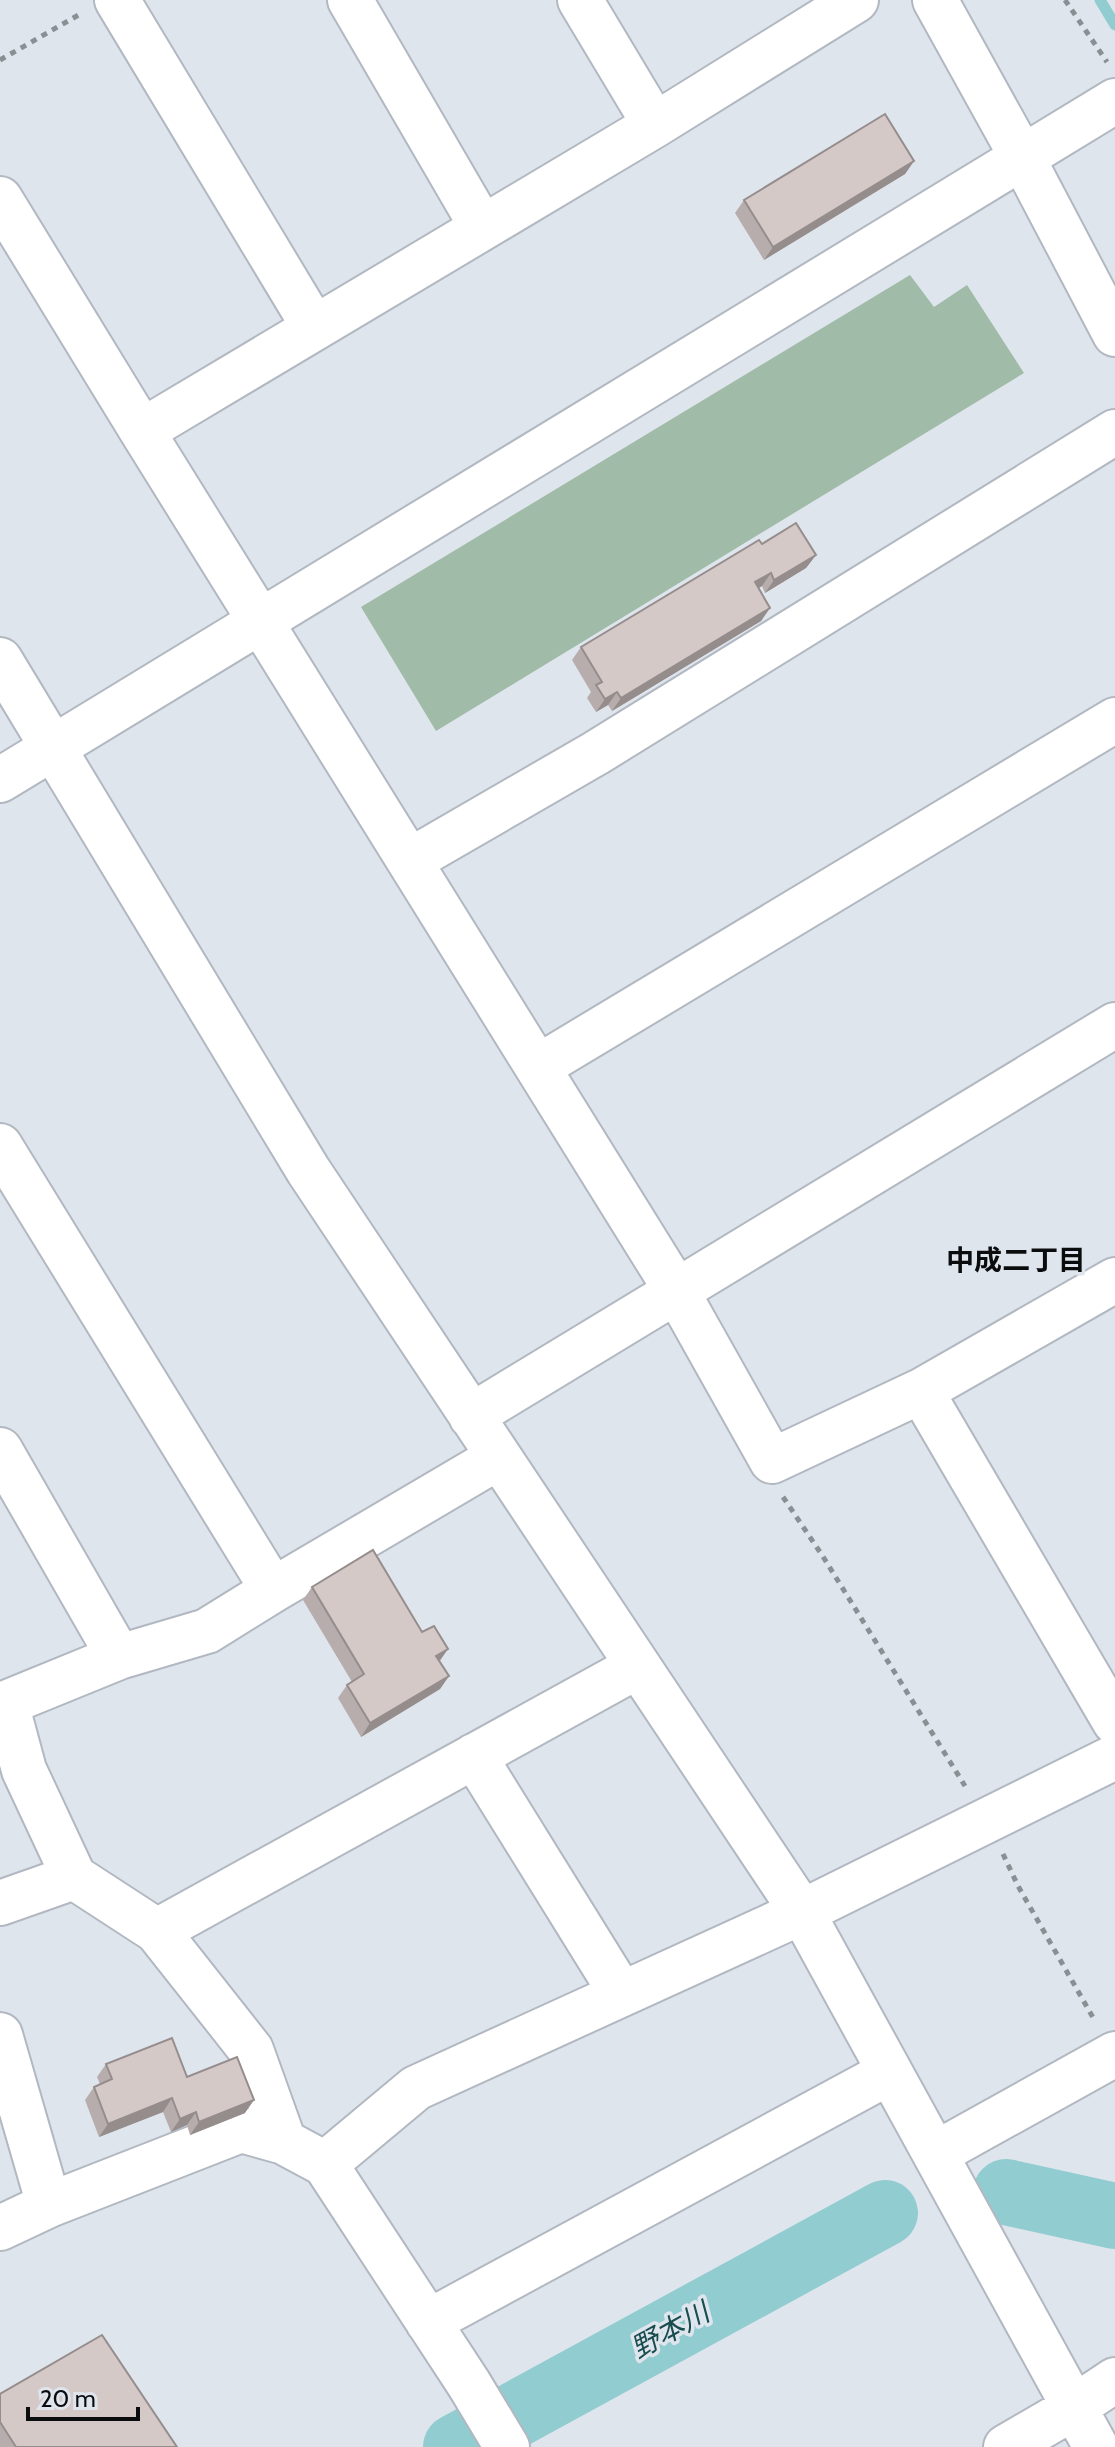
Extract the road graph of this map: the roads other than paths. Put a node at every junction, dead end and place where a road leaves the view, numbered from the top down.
1 (350, 0) edge
2 (580, 0) edge
3 (856, 0) edge
4 (935, 0) edge
5 (104, 4) edge
6 (812, 11) edge
7 (1115, 101) edge
8 (655, 125) junction
9 (1022, 157) junction
10 (0, 199) edge
11 (482, 227) junction
12 (314, 327) junction
13 (1115, 334) edge
14 (142, 431) junction
15 (1115, 432) edge
16 (261, 620) junction
17 (0, 660) edge
18 (1115, 720) edge
19 (51, 747) junction
20 (0, 780) edge
21 (411, 860) junction
22 (1115, 1025) edge
23 (538, 1067) junction
24 (0, 1146) edge
25 (1112, 1287) edge
26 (676, 1290) junction
27 (921, 1391) junction
28 (471, 1416) junction
29 (0, 1450) edge
30 (499, 1457) junction
31 (273, 1590) junction
32 (119, 1657) junction
33 (638, 1666) junction
34 (1115, 1722) edge
35 (474, 1756) junction
36 (1115, 1757) edge
37 (74, 1877) junction
38 (0, 1903) edge
39 (802, 1912) junction
40 (157, 1931) junction
41 (621, 1993) junction
42 (0, 2035) edge
43 (1114, 2054) edge
44 (890, 2072) junction
45 (284, 2142) junction
46 (935, 2154) junction
47 (325, 2164) junction
48 (49, 2205) junction
49 (0, 2228) edge
50 (428, 2322) junction
51 (1115, 2380) edge
52 (1073, 2408) junction
53 (497, 2432) edge
54 (1006, 2447) edge
55 (1096, 2447) edge

1 - 11 street
2 - 8 street
3 - 6 street
4 - 9 street
5 - 12 street
6 - 8 street
7 - 9 street
8 - 11 street
9 - 13 street
9 - 16 street
10 - 14 street
11 - 12 street
12 - 14 street
14 - 16 street
15 - 21 street
16 - 19 street
16 - 21 street
17 - 19 street
18 - 23 street
19 - 20 street
19 - 28 street
21 - 23 street
22 - 26 street
23 - 26 street
24 - 31 street
25 - 27 street
26 - 27 street
26 - 28 street
27 - 34 street
28 - 30 street
29 - 32 street
30 - 31 street
30 - 33 street
31 - 32 street
32 - 37 street
33 - 35 street
33 - 39 street
35 - 40 street
35 - 41 street
36 - 39 street
37 - 38 street
37 - 40 street
39 - 41 street
39 - 44 street
40 - 45 street
41 - 47 street
42 - 48 street
43 - 46 street
44 - 46 street
44 - 50 street
45 - 47 street
45 - 48 street
46 - 52 street
47 - 50 street
48 - 49 street
50 - 53 street
51 - 52 street
52 - 54 street
52 - 55 street

